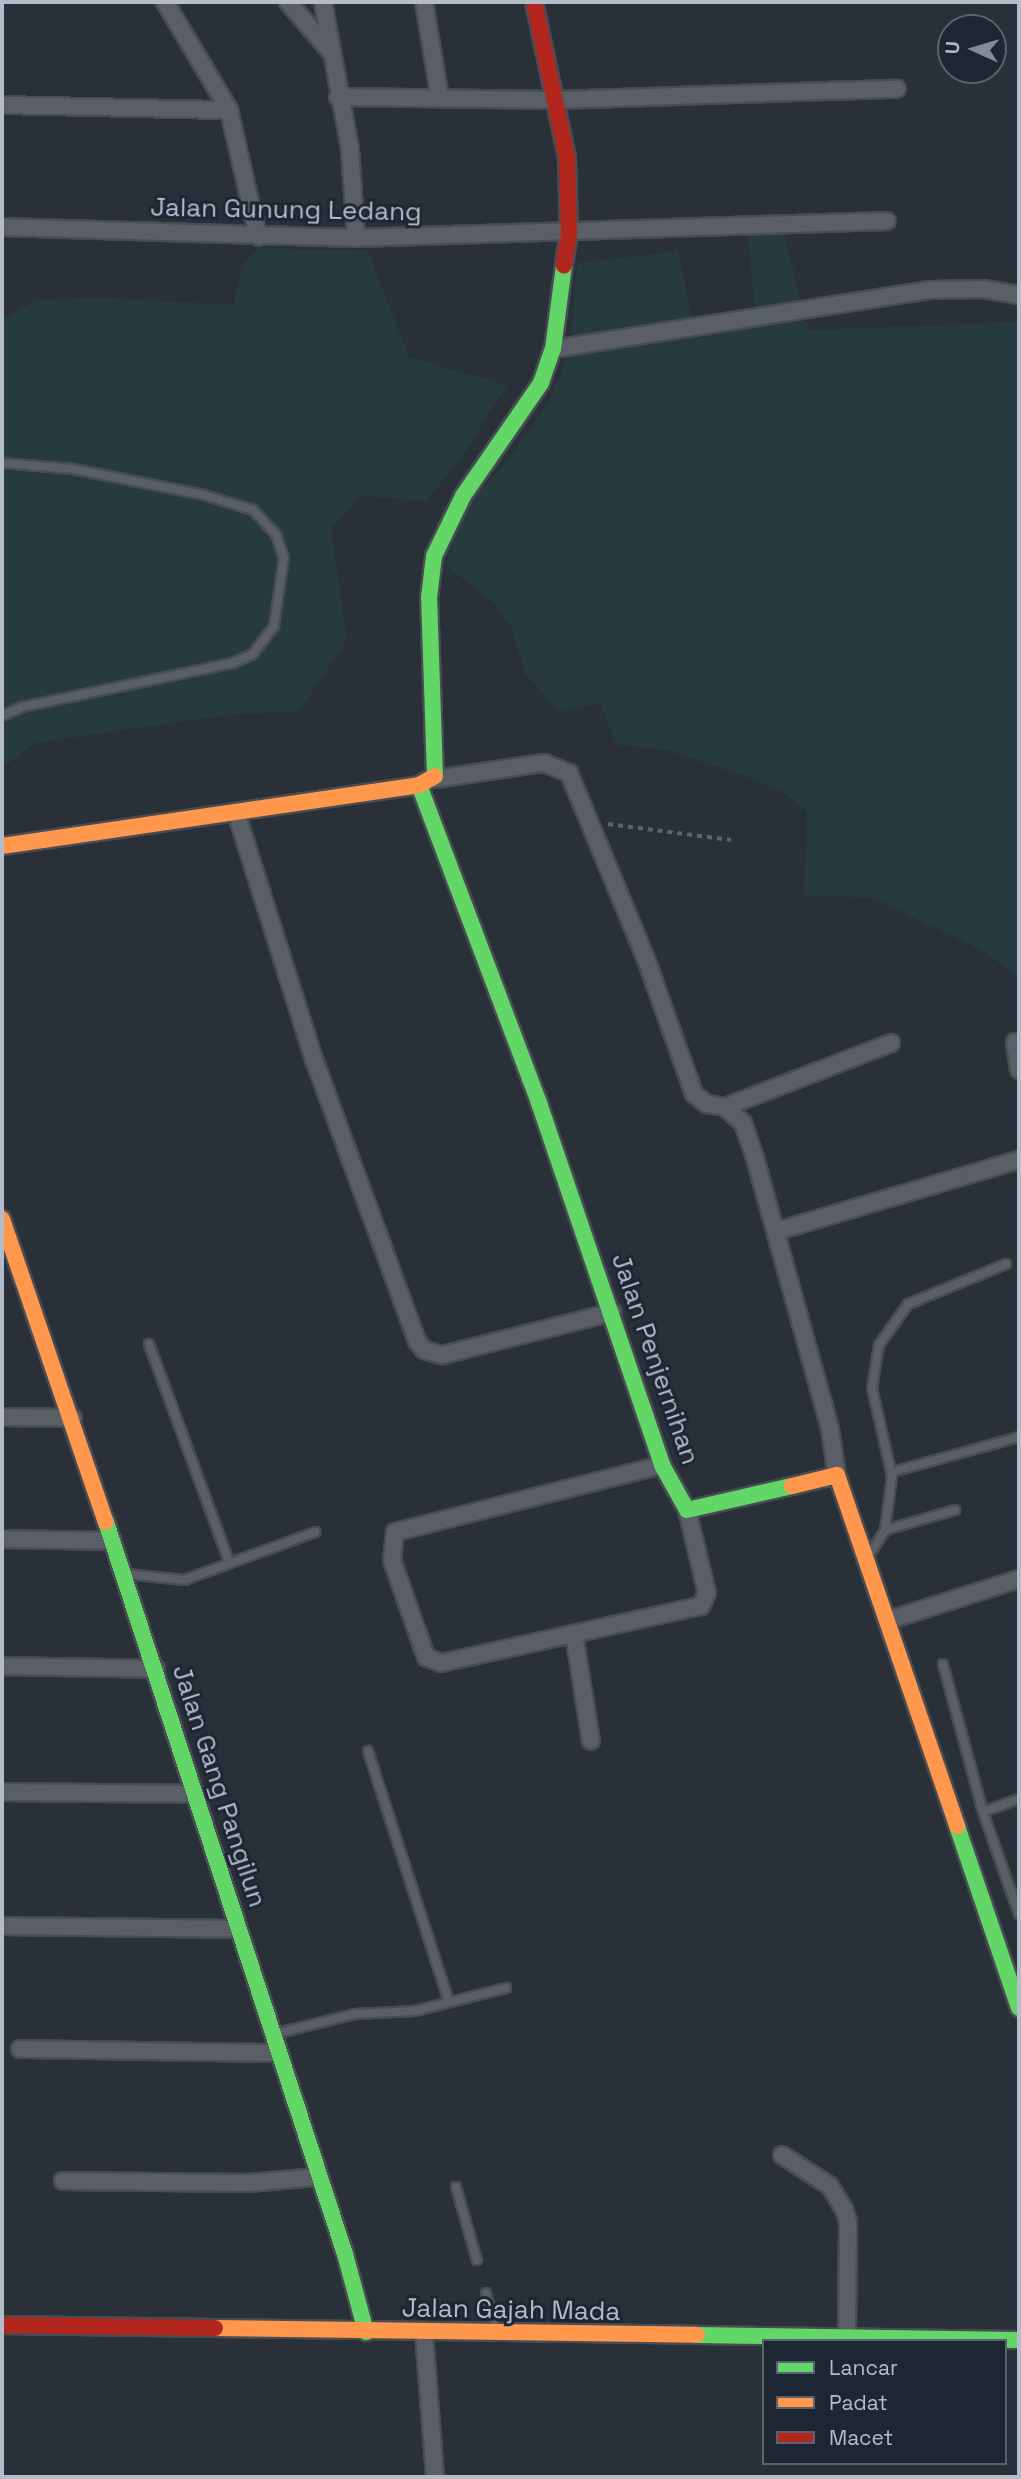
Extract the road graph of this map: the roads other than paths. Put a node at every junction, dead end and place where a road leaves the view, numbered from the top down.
1 (165, 2) edge
2 (288, 2) edge
3 (323, 2) edge
4 (424, 2) edge
5 (534, 2) edge
6 (331, 52) junction
7 (897, 89) dead end
8 (338, 97) junction
9 (440, 99) junction
10 (557, 100) junction
11 (2, 105) edge
12 (229, 110) junction
13 (887, 221) dead end
14 (2, 227) edge
15 (569, 233) junction
16 (258, 237) junction
17 (356, 238) junction
18 (1019, 295) edge
19 (553, 349) junction
20 (2, 463) edge
21 (2, 716) edge
22 (435, 779) junction
23 (419, 785) junction
24 (236, 812) junction
25 (2, 846) edge
26 (1015, 1042) dead end
27 (891, 1044) dead end
28 (1019, 1070) edge
29 (725, 1107) junction
30 (1019, 1160) edge
31 (2, 1219) edge
32 (778, 1231) junction
33 (8, 1259) edge
34 (1006, 1264) dead end
35 (613, 1312) junction
36 (149, 1344) dead end
37 (2, 1417) edge
38 (73, 1419) junction
39 (1019, 1437) edge
40 (662, 1465) junction
41 (892, 1472) junction
42 (837, 1475) junction
43 (687, 1510) junction
44 (955, 1510) dead end
45 (885, 1530) junction
46 (315, 1532) dead end
47 (2, 1539) edge
48 (113, 1541) junction
49 (867, 1558) junction
50 (229, 1562) junction
51 (125, 1574) junction
52 (1019, 1579) edge
53 (889, 1620) junction
54 (574, 1634) junction
55 (943, 1664) dead end
56 (2, 1666) edge
57 (156, 1669) junction
58 (591, 1741) dead end
59 (368, 1751) dead end
60 (2, 1792) edge
61 (196, 1794) junction
62 (1019, 1799) edge
63 (984, 1812) junction
64 (1019, 1914) edge
65 (2, 1926) edge
66 (238, 1929) junction
67 (506, 1987) dead end
68 (1018, 2001) edge
69 (449, 2002) junction
70 (271, 2034) junction
71 (20, 2049) dead end
72 (276, 2053) junction
73 (782, 2155) dead end
74 (317, 2178) junction
75 (63, 2181) dead end
76 (456, 2187) dead end
77 (477, 2260) dead end
78 (486, 2293) dead end
79 (2, 2325) edge
80 (366, 2332) junction
81 (424, 2333) junction
82 (497, 2334) junction
83 (847, 2339) edge
84 (435, 2477) edge

1 - 12 street
2 - 6 street
3 - 6 street
4 - 9 street
5 - 10 street
6 - 8 street
7 - 10 street
8 - 9 street
8 - 17 street
9 - 10 street
10 - 15 street
11 - 12 street
12 - 16 street
13 - 15 street, Jalan Gunung Ledang
14 - 16 street, Jalan Gunung Ledang
15 - 17 street, Jalan Gunung Ledang
15 - 19 street
16 - 17 street, Jalan Gunung Ledang
18 - 19 street
19 - 22 street
20 - 21 lane
22 - 23 street
22 - 29 street
23 - 24 street
23 - 35 street, Jalan Penjernihan
24 - 25 street
24 - 35 street
26 - 28 street
27 - 29 street
29 - 32 street
30 - 32 street
31 - 33 street, Jalan Gang Pangilun
32 - 42 street
33 - 38 street, Jalan Gang Pangilun
34 - 41 lane
35 - 40 street, Jalan Penjernihan
36 - 50 lane
37 - 38 street
38 - 48 street, Jalan Gang Pangilun
39 - 41 lane
40 - 43 street, Jalan Penjernihan
40 - 54 street
41 - 45 lane
42 - 43 street
42 - 49 street
43 - 54 street
44 - 45 lane
45 - 49 lane
46 - 50 lane
47 - 48 street
48 - 51 street, Jalan Gang Pangilun
49 - 53 street
50 - 51 lane
51 - 57 street, Jalan Gang Pangilun
52 - 53 street
53 - 68 street
54 - 58 street
55 - 63 lane
56 - 57 street
57 - 61 street, Jalan Gang Pangilun
59 - 69 lane
60 - 61 street
61 - 66 street, Jalan Gang Pangilun
62 - 63 lane
63 - 64 lane
65 - 66 street
66 - 70 street, Jalan Gang Pangilun
67 - 69 lane
69 - 70 lane
70 - 72 street, Jalan Gang Pangilun
71 - 72 street
72 - 74 street, Jalan Gang Pangilun
73 - 83 street
74 - 75 street
74 - 80 street, Jalan Gang Pangilun
76 - 77 lane
78 - 82 lane
79 - 80 street, Jalan Gajah Mada
80 - 81 street, Jalan Gajah Mada
81 - 82 street, Jalan Gajah Mada
81 - 84 street
82 - 83 street, Jalan Gajah Mada

